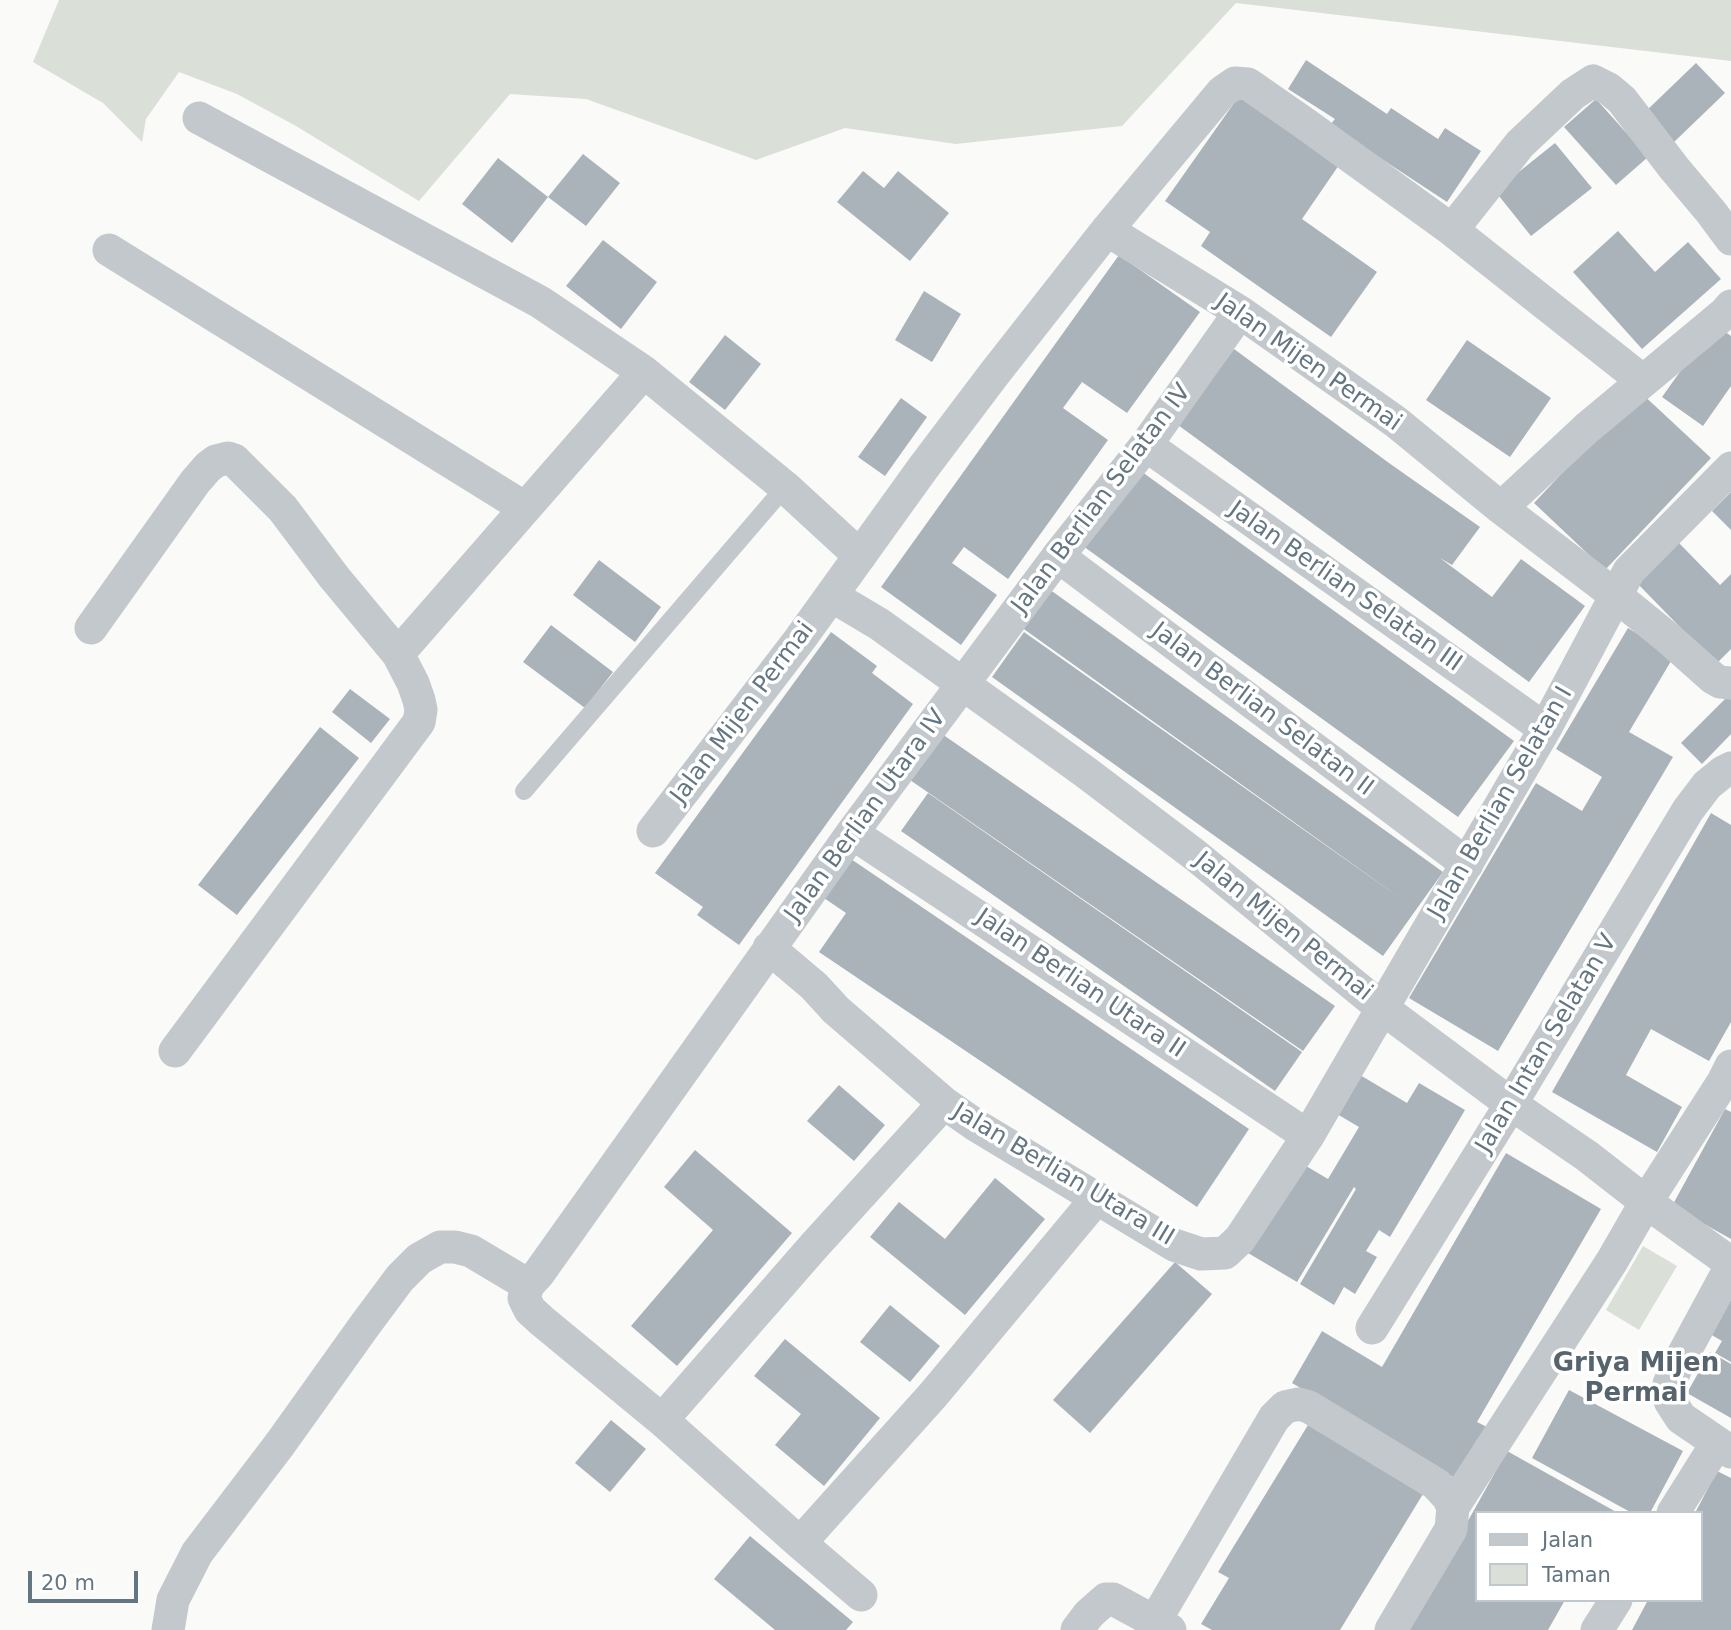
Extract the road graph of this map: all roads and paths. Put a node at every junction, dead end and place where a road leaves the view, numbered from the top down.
1 (199, 118) dead end
2 (1107, 230) junction
3 (1452, 230) junction
4 (1731, 239) edge
5 (109, 250) dead end
6 (1731, 306) edge
7 (1240, 313) junction
8 (644, 372) junction
9 (1643, 381) junction
10 (1146, 445) junction
11 (1731, 468) edge
12 (785, 487) junction
13 (525, 508) junction
14 (1501, 508) junction
15 (860, 556) junction
16 (1058, 556) junction
17 (1615, 595) junction
18 (832, 596) junction
19 (91, 628) dead end
20 (398, 654) junction
21 (1731, 682) edge
22 (963, 684) junction
23 (1545, 729) junction
24 (1731, 768) edge
25 (524, 791) dead end
26 (653, 831) dead end
27 (852, 833) junction
28 (1467, 864) junction
29 (769, 948) junction
30 (1382, 1008) junction
31 (175, 1051) dead end
32 (1728, 1078) edge
33 (944, 1102) junction
34 (1511, 1104) junction
35 (1308, 1136) junction
36 (1097, 1198) junction
37 (1646, 1202) junction
38 (1240, 1239) joint
39 (1731, 1264) edge
40 (528, 1285) junction
41 (1372, 1328) dead end
42 (662, 1420) junction
43 (1724, 1448) edge
44 (1453, 1507) junction
45 (1674, 1511) edge
46 (800, 1544) junction
47 (861, 1595) dead end
48 (1595, 1602) edge
49 (1615, 1602) edge
50 (1162, 1625) edge
51 (168, 1630) edge
52 (1077, 1630) edge
53 (1391, 1630) edge
54 (1578, 1630) edge
55 (1597, 1630) edge

1 - 8 street
2 - 3 street, Jalan Mijen Permai
2 - 7 street, Jalan Mijen Permai
2 - 15 street, Jalan Mijen Permai
3 - 4 street
3 - 9 street, Jalan Mijen Permai
5 - 13 street
6 - 9 street
7 - 10 street, Jalan Berlian Selatan IV
7 - 14 street, Jalan Mijen Permai
8 - 12 street
8 - 13 street
9 - 14 street
10 - 16 street, Jalan Berlian Selatan IV
10 - 23 street, Jalan Berlian Selatan III
11 - 17 street
12 - 15 street
12 - 25 lane
13 - 20 street
14 - 17 street, Jalan Mijen Permai
15 - 18 street, Jalan Mijen Permai
16 - 22 street, Jalan Berlian Selatan IV
16 - 28 street, Jalan Berlian Selatan II
17 - 21 street, Jalan Mijen Permai
17 - 23 street, Jalan Berlian Selatan I
18 - 22 street, Jalan Mijen Permai
18 - 26 street, Jalan Mijen Permai
19 - 20 street
20 - 31 street
22 - 27 street, Jalan Berlian Utara IV
22 - 30 street, Jalan Mijen Permai
23 - 28 street, Jalan Berlian Selatan I
24 - 34 street, Jalan Intan Selatan V
27 - 29 street, Jalan Berlian Utara IV
27 - 35 street, Jalan Berlian Utara II
28 - 30 street, Jalan Berlian Selatan I
29 - 33 street, Jalan Berlian Utara III
29 - 40 street, Jalan Berlian Utara IV
30 - 34 street, Jalan Mijen Permai
30 - 35 street, Jalan Berlian Selatan I
32 - 37 street
33 - 36 street, Jalan Berlian Utara III
33 - 42 street
34 - 37 street, Jalan Mijen Permai
34 - 41 street, Jalan Intan Selatan V
35 - 38 street, Jalan Berlian Selatan I
36 - 38 street, Jalan Berlian Utara III
36 - 46 street
37 - 39 street, Jalan Mijen Permai
37 - 44 street
39 - 43 street
40 - 42 street
40 - 51 street
42 - 46 street
43 - 45 street
44 - 50 street
44 - 53 street
46 - 47 street
48 - 54 street
49 - 55 street
50 - 52 street

